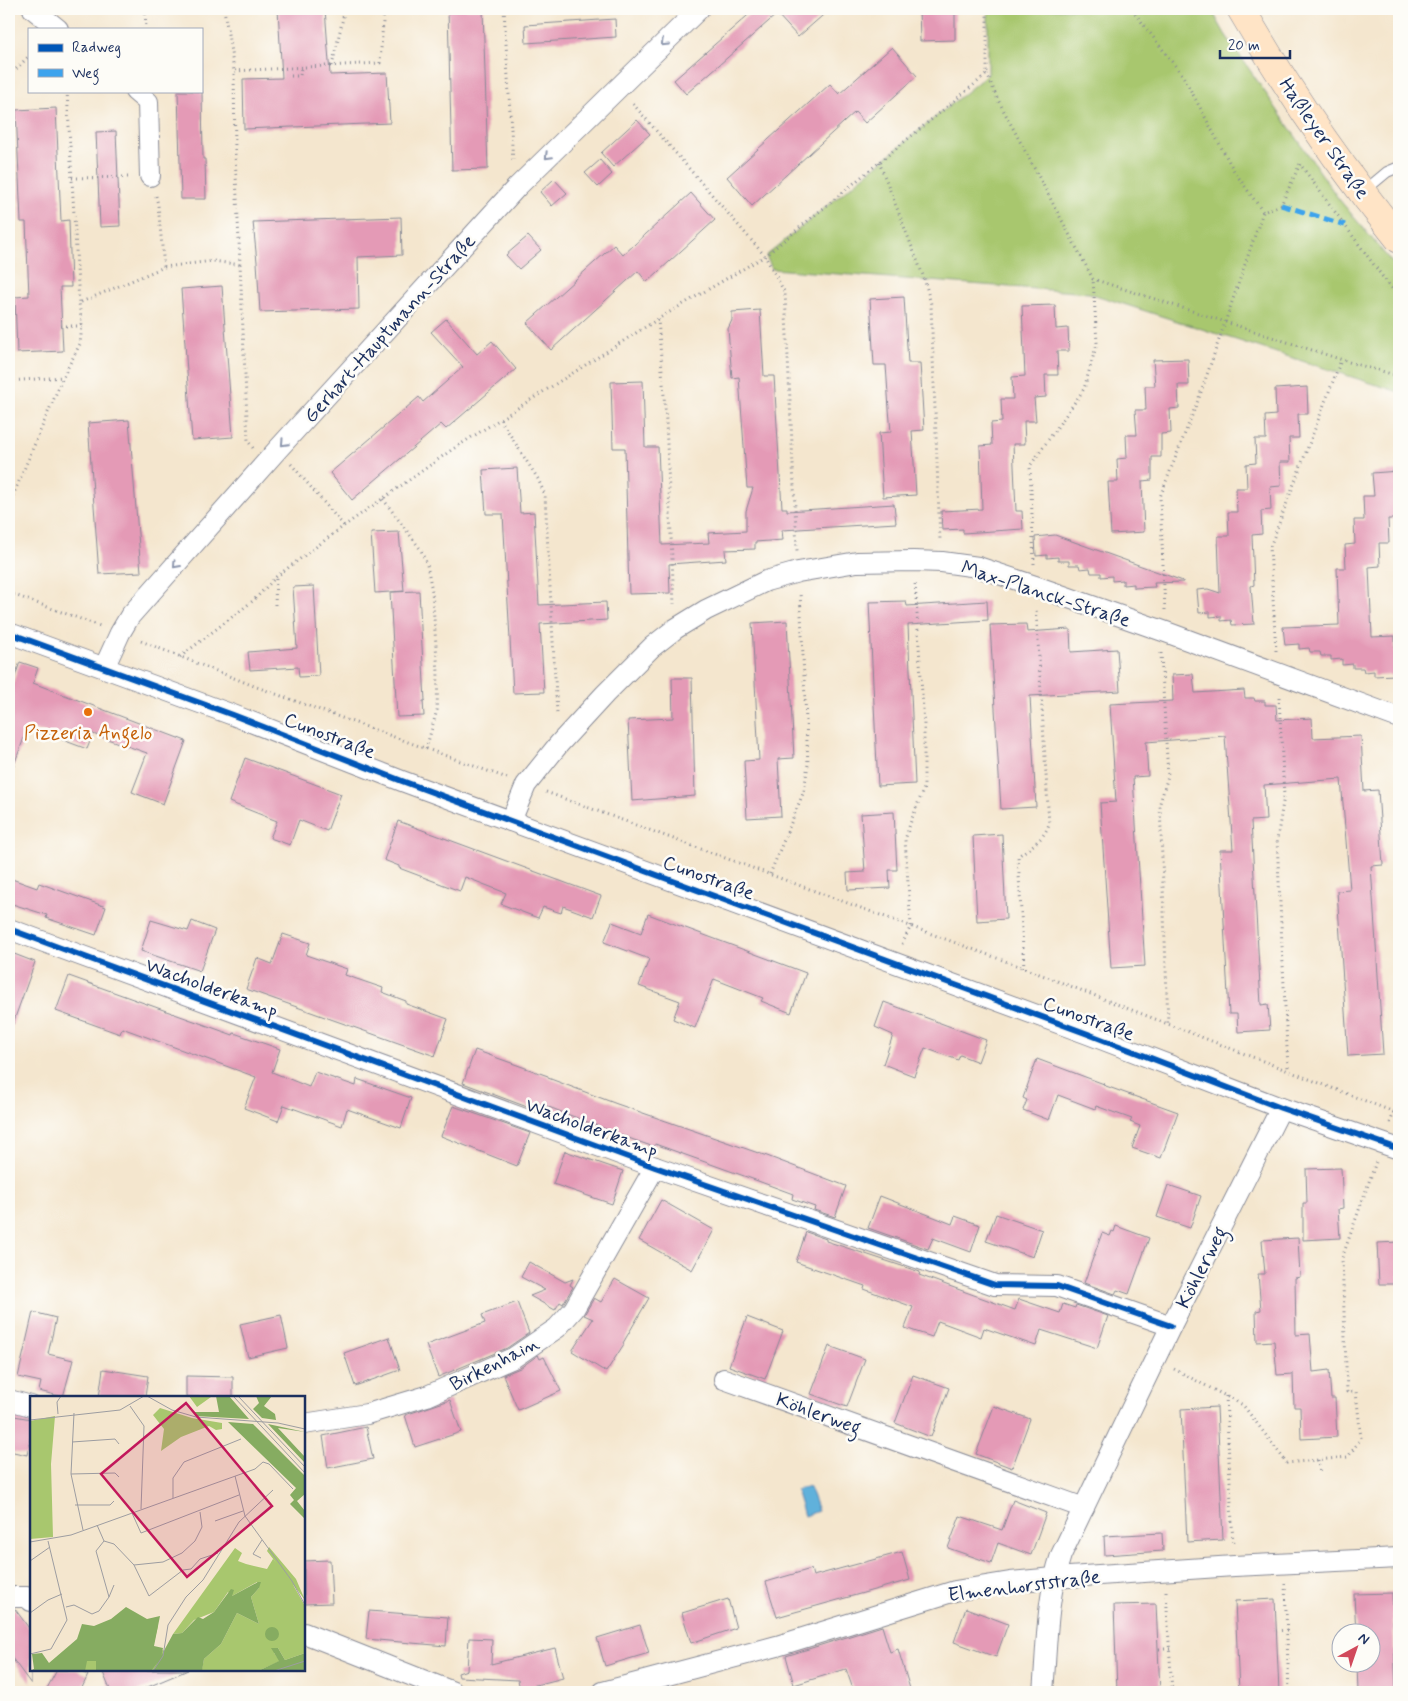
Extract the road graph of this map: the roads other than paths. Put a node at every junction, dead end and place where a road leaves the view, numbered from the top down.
1 (33, 9) edge
2 (699, 9) edge
3 (1241, 9) edge
4 (57, 28) edge
5 (136, 92) edge
6 (1399, 168) edge
7 (150, 176) road end
8 (1363, 192) junction
9 (1399, 238) edge
10 (9, 633) edge
11 (104, 668) junction
12 (1399, 718) edge
13 (511, 821) junction
14 (9, 929) edge
15 (1281, 1108) junction
16 (1391, 1146) edge
17 (655, 1167) junction
18 (1172, 1326) junction
19 (724, 1378) dead end
20 (9, 1400) edge
21 (30, 1406) edge
22 (305, 1424) edge
23 (1084, 1508) junction
24 (1399, 1558) edge
25 (1054, 1578) junction
26 (9, 1597) edge
27 (30, 1600) edge
28 (305, 1633) edge
29 (453, 1692) edge
30 (603, 1692) edge
31 (1044, 1692) edge

1 - 4 street
2 -> 11 street, Gerhart-Hauptmann-Straße
3 - 8 main road, Haßleyer Straße
5 - 7 street
6 - 8 lane
8 - 9 main road, Haßleyer Straße
10 - 11 street, Cunostraße
11 - 13 street, Cunostraße
12 - 13 street, Max-Planck-Straße
13 - 15 street, Cunostraße
14 - 17 street, Wacholderkamp
15 - 16 street, Cunostraße
15 - 18 street, Köhlerweg
17 - 18 street, Wacholderkamp
17 - 22 street, Birkenhain
18 - 23 street, Köhlerweg
19 - 23 street, Köhlerweg
20 - 21 street
23 - 25 street, Köhlerweg
24 - 25 street, Elmenhorststraße
25 - 30 street, Elmenhorststraße
25 - 31 street, Köhlerweg
26 - 27 street
28 - 29 street

